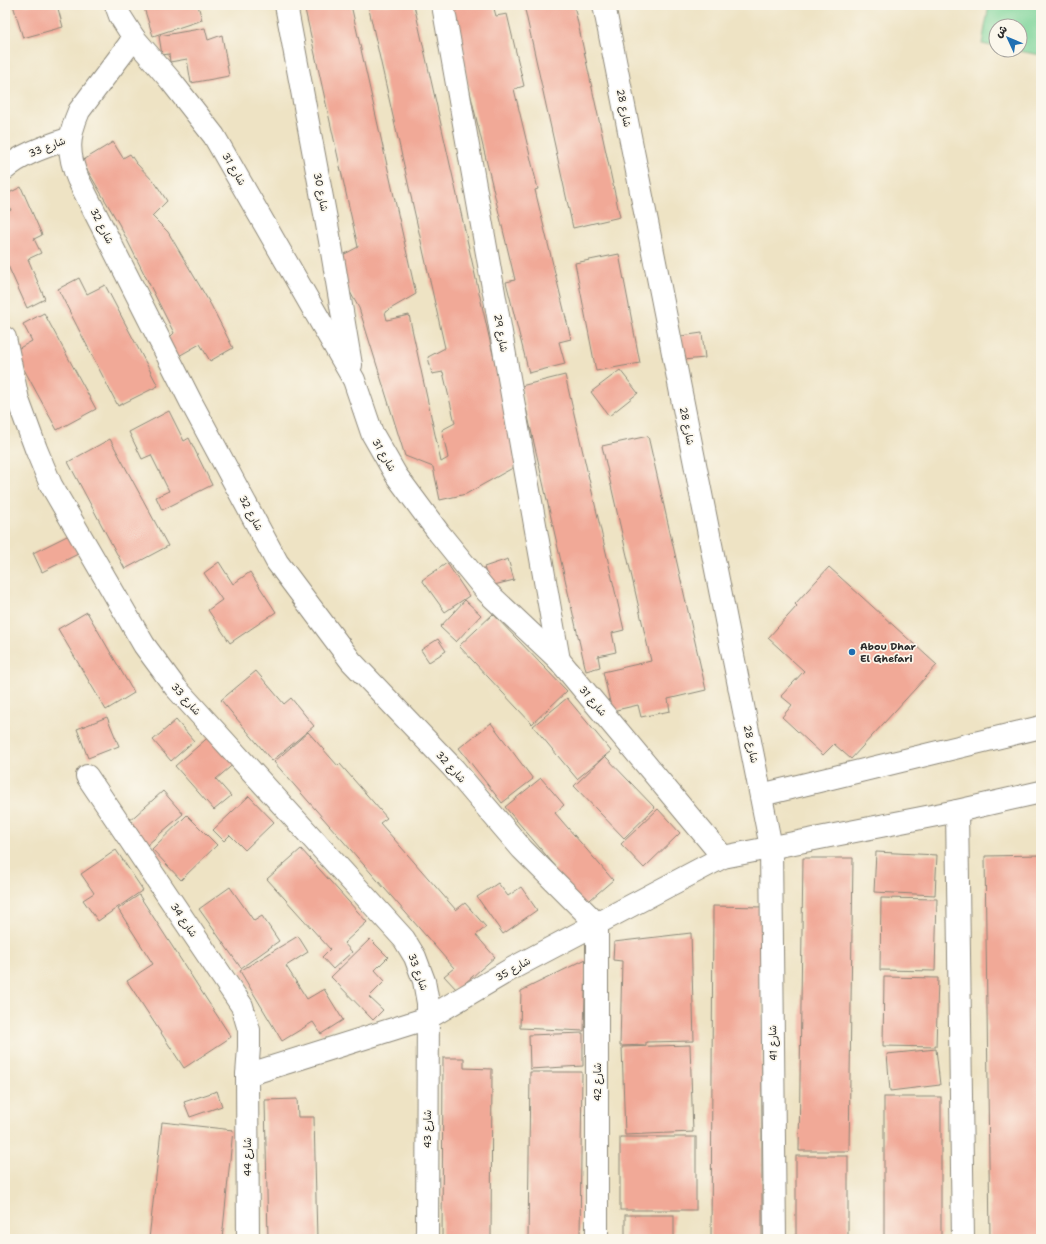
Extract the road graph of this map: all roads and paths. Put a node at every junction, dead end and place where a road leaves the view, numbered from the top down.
1 (116, 5) edge
2 (286, 5) edge
3 (442, 5) edge
4 (604, 5) edge
5 (134, 38) junction
6 (70, 138) junction
7 (5, 169) edge
8 (5, 338) edge
9 (354, 380) junction
10 (559, 660) junction
11 (1041, 727) edge
12 (87, 776) dead end
13 (1041, 792) edge
14 (761, 795) junction
15 (957, 811) junction
16 (772, 847) junction
17 (723, 857) junction
18 (597, 924) junction
19 (428, 1018) junction
20 (247, 1075) junction
21 (248, 1239) edge
22 (427, 1239) edge
23 (597, 1239) edge
24 (775, 1239) edge
25 (963, 1239) edge

1 - 5 street, شارع 31
2 - 9 street, شارع 30
3 - 10 street, شارع 29
4 - 14 street, شارع 28
5 - 6 street, شارع 32
5 - 9 street, شارع 31
6 - 7 street, شارع 33
6 - 18 street, شارع 32
8 - 19 street, شارع 33
9 - 10 street, شارع 31
10 - 17 street, شارع 31
11 - 14 street
12 - 20 street, شارع 34
13 - 15 street, شارع 35
14 - 16 street, شارع 28
15 - 16 street, شارع 35
15 - 25 street
16 - 17 street, شارع 35
16 - 24 street, شارع 41
17 - 18 street, شارع 35
18 - 19 street, شارع 35
18 - 23 street, شارع 42
19 - 20 street, شارع 35
19 - 22 street, شارع 43
20 - 21 street, شارع 44

